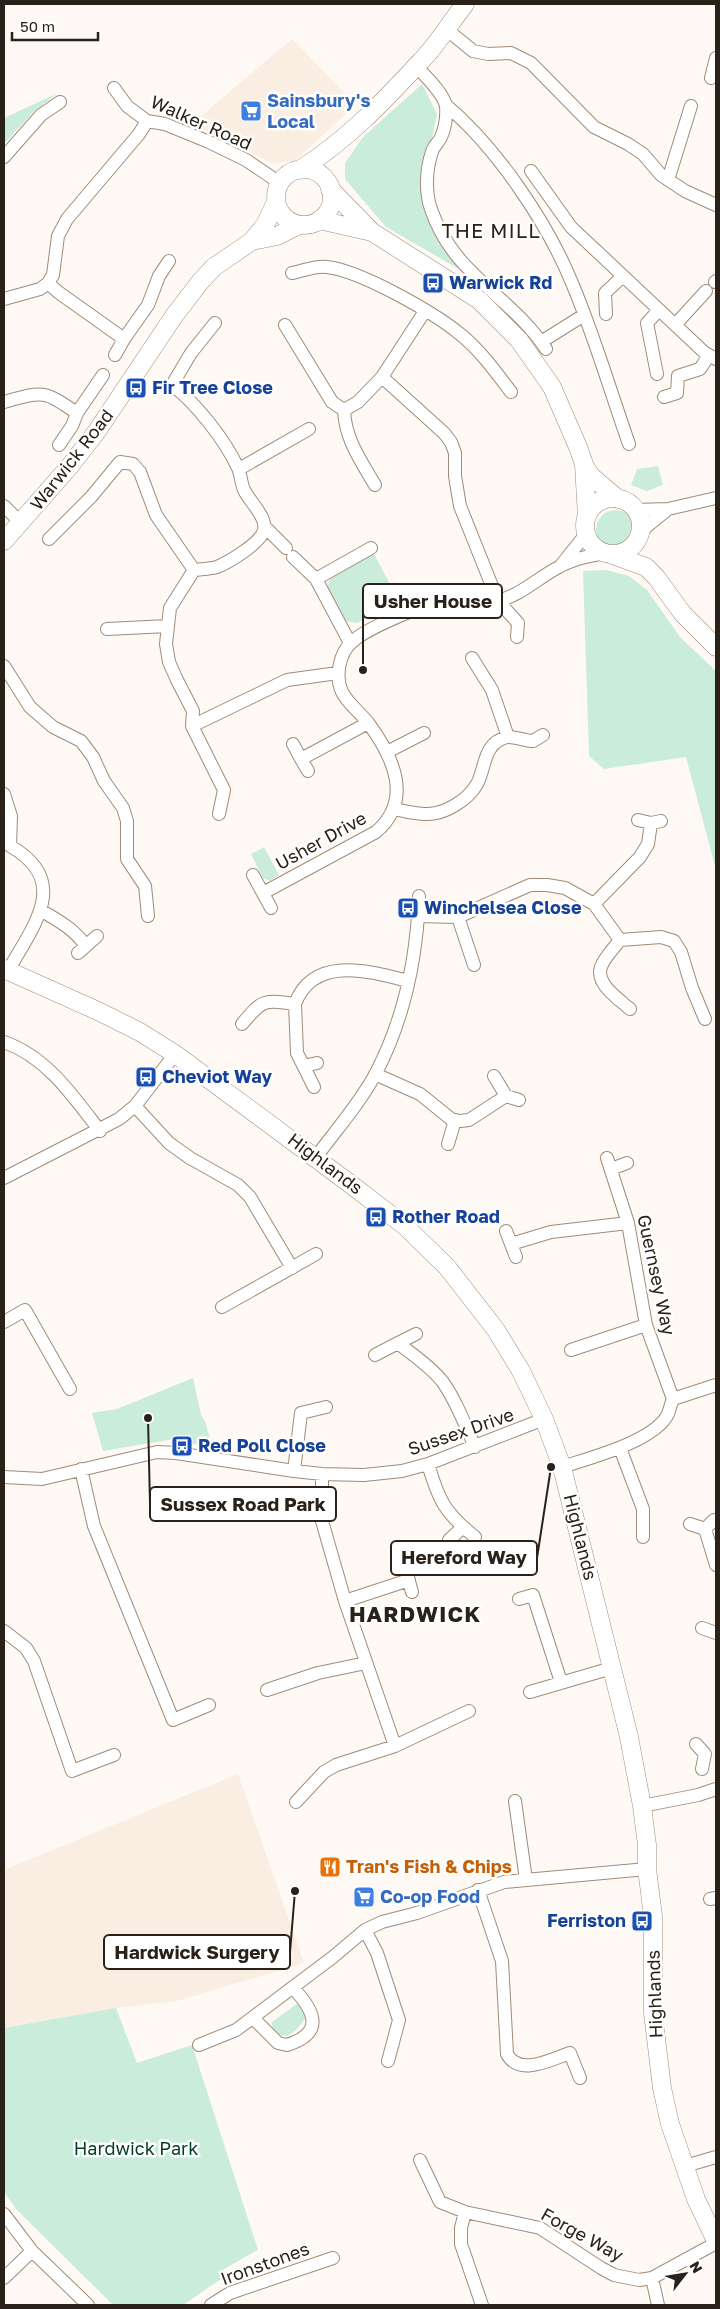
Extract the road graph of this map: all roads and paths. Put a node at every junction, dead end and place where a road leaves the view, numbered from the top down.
1 (465, 4) edge
2 (446, 28) junction
3 (716, 58) edge
4 (416, 66) junction
5 (711, 78) dead end
6 (114, 88) dead end
7 (60, 102) dead end
8 (446, 105) junction
9 (691, 106) dead end
10 (147, 121) junction
11 (348, 134) junction
12 (4, 157) edge
13 (299, 170) junction
14 (531, 171) dead end
15 (668, 180) junction
16 (280, 183) junction
17 (328, 184) junction
18 (276, 202) junction
19 (716, 205) edge
20 (319, 220) junction
21 (300, 224) junction
22 (372, 232) junction
23 (252, 241) junction
24 (169, 261) dead end
25 (292, 272) dead end
26 (623, 276) junction
27 (48, 283) junction
28 (713, 284) edge
29 (4, 299) edge
30 (659, 310) junction
31 (425, 312) junction
32 (606, 314) dead end
33 (584, 315) junction
34 (215, 323) dead end
35 (285, 325) dead end
36 (675, 325) junction
37 (124, 340) junction
38 (115, 355) dead end
39 (712, 357) edge
40 (657, 374) dead end
41 (103, 375) dead end
42 (382, 377) junction
43 (511, 392) dead end
44 (664, 396) dead end
45 (4, 402) edge
46 (344, 410) junction
47 (77, 413) junction
48 (309, 429) dead end
49 (629, 444) dead end
50 (59, 445) dead end
51 (584, 464) junction
52 (238, 469) junction
53 (375, 485) dead end
54 (716, 498) edge
55 (618, 499) junction
56 (4, 506) edge
57 (668, 509) junction
58 (636, 510) junction
59 (21, 523) junction
60 (587, 525) junction
61 (265, 528) junction
62 (641, 532) junction
63 (49, 539) dead end
64 (4, 541) edge
65 (371, 548) dead end
66 (609, 554) junction
67 (560, 566) junction
68 (194, 570) junction
69 (656, 577) junction
70 (316, 579) junction
71 (498, 601) junction
72 (168, 626) junction
73 (107, 629) dead end
74 (517, 638) dead end
75 (350, 643) junction
76 (716, 647) edge
77 (472, 658) dead end
78 (4, 666) edge
79 (338, 673) junction
80 (368, 723) junction
81 (192, 726) junction
82 (424, 733) dead end
83 (543, 735) dead end
84 (508, 737) junction
85 (293, 744) dead end
86 (387, 752) junction
87 (301, 759) junction
88 (308, 771) dead end
89 (4, 794) edge
90 (394, 809) junction
91 (219, 814) dead end
92 (650, 822) dead end
93 (7, 849) edge
94 (253, 875) dead end
95 (263, 893) junction
96 (419, 896) dead end
97 (594, 904) junction
98 (271, 908) dead end
99 (42, 911) junction
100 (148, 916) dead end
101 (418, 916) junction
102 (458, 917) junction
103 (96, 936) dead end
104 (620, 940) junction
105 (474, 965) dead end
106 (6, 970) edge
107 (408, 981) junction
108 (295, 1004) junction
109 (630, 1008) dead end
110 (705, 1019) dead end
111 (242, 1024) dead end
112 (4, 1042) edge
113 (175, 1054) junction
114 (376, 1074) junction
115 (494, 1076) dead end
116 (314, 1087) dead end
117 (506, 1096) junction
118 (519, 1100) dead end
119 (135, 1106) junction
120 (455, 1120) junction
121 (100, 1131) junction
122 (448, 1144) dead end
123 (316, 1157) junction
124 (627, 1163) dead end
125 (4, 1178) edge
126 (628, 1223) junction
127 (506, 1231) dead end
128 (511, 1244) junction
129 (316, 1254) dead end
130 (516, 1257) dead end
131 (292, 1268) junction
132 (222, 1307) dead end
133 (4, 1322) edge
134 (646, 1325) junction
135 (416, 1334) dead end
136 (398, 1343) junction
137 (571, 1350) dead end
138 (375, 1355) dead end
139 (716, 1384) edge
140 (70, 1389) dead end
141 (673, 1399) junction
142 (326, 1407) dead end
143 (544, 1420) junction
144 (475, 1447) junction
145 (620, 1448) junction
146 (428, 1464) junction
147 (562, 1467) junction
148 (81, 1469) junction
149 (294, 1471) junction
150 (322, 1474) junction
151 (4, 1476) edge
152 (714, 1520) dead end
153 (690, 1524) dead end
154 (463, 1527) junction
155 (704, 1529) junction
156 (475, 1537) dead end
157 (643, 1537) dead end
158 (449, 1540) dead end
159 (716, 1566) edge
160 (405, 1567) dead end
161 (519, 1599) dead end
162 (345, 1601) junction
163 (702, 1628) dead end
164 (4, 1631) edge
165 (716, 1633) edge
166 (366, 1663) junction
167 (612, 1668) junction
168 (561, 1682) junction
169 (267, 1690) dead end
170 (530, 1692) dead end
171 (209, 1704) dead end
172 (469, 1711) dead end
173 (395, 1746) junction
174 (706, 1751) edge
175 (114, 1755) dead end
176 (702, 1769) dead end
177 (716, 1789) edge
178 (515, 1801) dead end
179 (296, 1802) dead end
180 (642, 1806) junction
181 (647, 1869) junction
182 (526, 1880) junction
183 (478, 1890) junction
184 (364, 1930) junction
185 (293, 1988) junction
186 (253, 2018) junction
187 (199, 2045) dead end
188 (388, 2061) dead end
189 (580, 2078) dead end
190 (716, 2157) edge
191 (420, 2160) dead end
192 (685, 2166) junction
193 (465, 2212) junction
194 (4, 2214) edge
195 (716, 2242) edge
196 (32, 2251) junction
197 (333, 2258) dead end
198 (4, 2278) edge
199 (652, 2278) junction
200 (88, 2305) edge
201 (210, 2305) edge
202 (482, 2305) edge
203 (658, 2305) edge

1 - 2 street
2 - 4 street
2 - 15 street
3 - 5 street
4 - 8 street
4 - 11 street
6 - 10 street, Walker Road
7 - 12 street
8 - 33 street
8 - 33 street
9 - 15 street
10 - 16 street, Walker Road
10 - 27 street
11 - 13 street
11 - 17 street
13 - 16 street
13 - 17 street
14 - 26 street
15 - 19 street
16 - 18 street
17 - 20 street
17 - 22 street
18 - 21 street
18 - 23 street, Warwick Road
20 - 21 street
20 - 22 street
21 - 23 street, Warwick Road
22 - 51 street
23 - 59 street, Warwick Road
24 - 37 street
25 - 31 street
26 - 30 street
26 - 32 street
27 - 29 street
27 - 37 street
28 - 36 street
30 - 36 street
30 - 40 street
31 - 42 street
31 - 43 street
33 - 49 street
34 - 52 street
35 - 46 street
36 - 39 street
37 - 38 street
39 - 44 street
41 - 47 street
42 - 46 street
42 - 71 street
45 - 47 street
46 - 53 street
47 - 50 street
48 - 52 street
51 - 55 street
51 - 60 street
52 - 61 street
54 - 57 street
55 - 58 street
55 - 60 street
56 - 59 street
57 - 58 street
57 - 62 street
58 - 62 street
59 - 64 street, Warwick Road
60 - 66 street
60 - 67 street
61 - 68 street
61 - 70 street
62 - 66 street
62 - 69 street
63 - 68 street
65 - 70 street
66 - 67 street
66 - 69 street
67 - 71 street
68 - 72 street
69 - 76 street
70 - 75 street
71 - 74 street
71 - 75 street
72 - 73 street
72 - 81 street
75 - 79 street
77 - 84 street
78 - 100 street
79 - 80 street, Usher Drive
79 - 81 street
80 - 86 street, Usher Drive
80 - 87 street
81 - 91 street
82 - 86 street
83 - 84 street
84 - 90 street
85 - 87 street
86 - 90 street, Usher Drive
87 - 88 street
89 - 93 street
90 - 95 street, Usher Drive
92 - 97 street
93 - 99 street
94 - 95 street, Usher Drive
95 - 98 street
96 - 101 street
97 - 102 street
97 - 104 street
99 - 103 street
99 - 106 street
101 - 102 street
101 - 107 street
102 - 105 street
104 - 109 street
104 - 110 street
106 - 113 street, Highlands
107 - 108 street
107 - 114 street
108 - 111 street
108 - 116 street
112 - 121 street
113 - 119 street
113 - 123 street, Highlands
114 - 120 street
114 - 123 street
115 - 117 street
117 - 118 street
117 - 120 street
119 - 121 street
119 - 131 street
120 - 122 street
121 - 125 street
123 - 143 street, Highlands
124 - 126 street, Guernsey Way
126 - 128 street
126 - 134 street, Guernsey Way
127 - 128 street
128 - 130 street
129 - 131 street
131 - 132 street
133 - 140 street
134 - 137 street
134 - 141 street, Guernsey Way
135 - 136 street
136 - 138 street
136 - 144 street
139 - 141 street
141 - 145 street
142 - 149 street
143 - 144 street, Sussex Drive
143 - 147 street, Highlands
144 - 146 street, Sussex Drive
145 - 147 street
145 - 157 street
146 - 150 street, Sussex Drive
146 - 154 street
147 - 167 street, Highlands
148 - 149 street, Sussex Drive
148 - 151 street, Sussex Drive
148 - 171 street
149 - 150 street, Sussex Drive
150 - 162 street
152 - 155 street
153 - 155 street
154 - 156 street
154 - 158 street
155 - 159 street
160 - 162 street
161 - 168 street
162 - 166 street
163 - 165 street
164 - 175 street
166 - 169 street
166 - 173 street
167 - 168 street
167 - 180 street, Highlands
168 - 170 street
172 - 173 street
173 - 179 street
174 - 176 street
177 - 180 street
178 - 182 street
180 - 181 street, Highlands
181 - 182 street
181 - 192 street, Highlands
182 - 183 street
183 - 184 street
183 - 189 street
184 - 185 street
184 - 188 street
185 - 186 street
185 - 186 street
186 - 187 street
190 - 192 street
191 - 193 street, Forge Way
192 - 195 street, Highlands
193 - 199 street, Forge Way
193 - 202 street
194 - 196 street
195 - 199 street
196 - 198 street
196 - 200 street
197 - 201 street, Ironstones
199 - 203 street

